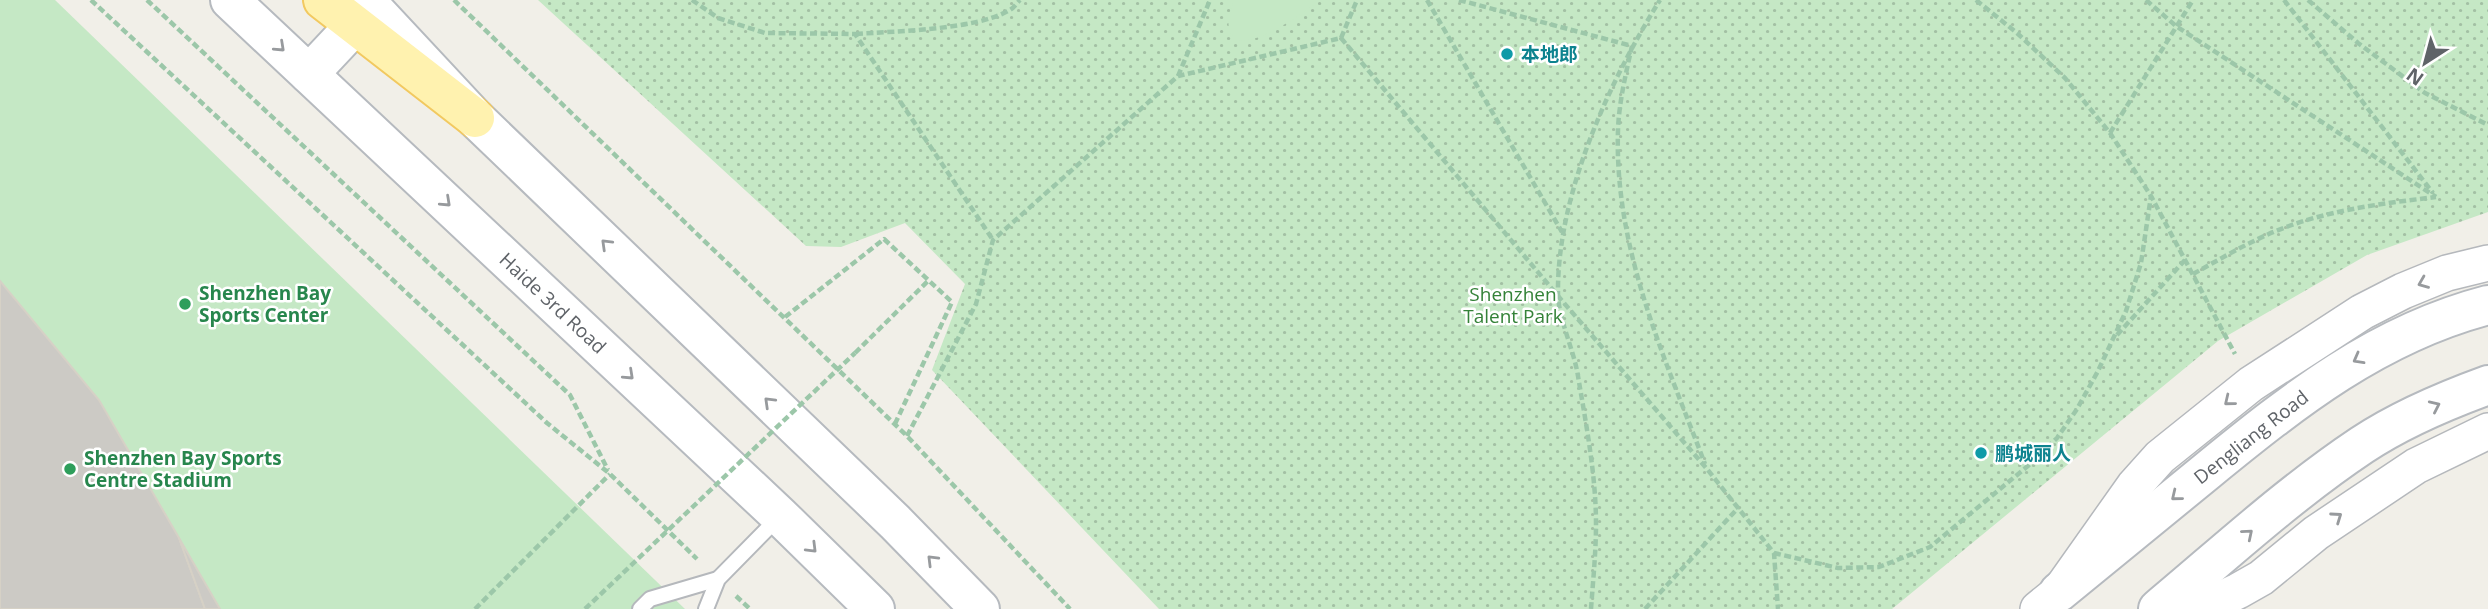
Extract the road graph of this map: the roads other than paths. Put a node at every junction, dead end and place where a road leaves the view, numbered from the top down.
1 (230, 0) edge
2 (323, 0) edge
3 (360, 13) edge
4 (309, 74) junction
5 (2488, 263) edge
6 (2488, 304) edge
7 (2488, 385) edge
8 (2488, 431) edge
9 (780, 516) junction
10 (718, 579) junction
11 (2049, 600) edge
12 (640, 609) edge
13 (706, 609) edge
14 (875, 609) edge
15 (980, 609) edge
16 (2158, 609) edge
17 (2200, 609) edge

1 -> 4 main road, Haide 3rd Road
2 - 3 main road
3 - 4 main road
15 -> 3 main road
4 -> 9 main road, Haide 3rd Road
5 -> 11 street
6 -> 11 main road, Dengliang Road
16 -> 7 main road
17 -> 8 street
9 - 10 lane
9 -> 14 main road, Haide 3rd Road
10 - 12 lane
10 - 13 lane

